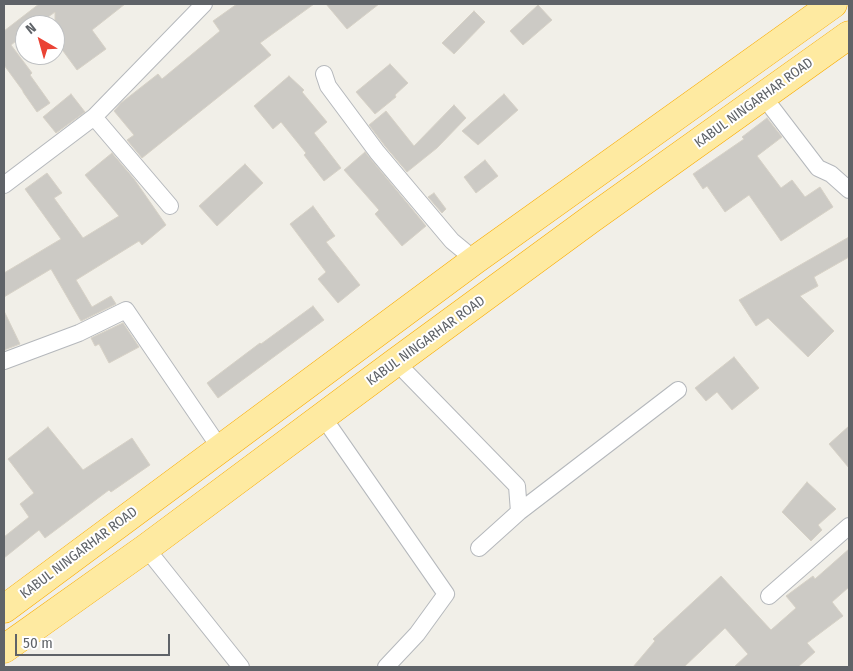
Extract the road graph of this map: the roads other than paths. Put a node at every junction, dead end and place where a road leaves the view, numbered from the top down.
1 (204, 4) edge
2 (833, 4) edge
3 (849, 35) edge
4 (324, 74) dead end
5 (763, 96) junction
6 (94, 117) junction
7 (4, 185) edge
8 (849, 190) edge
9 (170, 206) dead end
10 (474, 260) junction
11 (4, 361) edge
12 (396, 362) junction
13 (678, 390) dead end
14 (323, 417) junction
15 (220, 448) junction
16 (519, 512) junction
17 (849, 526) edge
18 (146, 548) junction
19 (479, 548) dead end
20 (769, 596) dead end
21 (4, 609) edge
22 (4, 649) edge
23 (241, 667) edge
24 (386, 667) edge

1 - 6 street
2 - 10 highway, KABUL NINGARHAR ROAD
3 - 5 highway, KABUL NINGARHAR ROAD
4 - 10 street
5 - 8 street
5 - 12 highway, KABUL NINGARHAR ROAD
6 - 7 street
6 - 9 street
10 - 15 highway, KABUL NINGARHAR ROAD
11 - 15 street
12 - 14 highway, KABUL NINGARHAR ROAD
12 - 16 street
13 - 16 street
14 - 18 highway, KABUL NINGARHAR ROAD
14 - 24 street
15 - 21 highway, KABUL NINGARHAR ROAD
16 - 19 street
17 - 20 street
18 - 22 highway, KABUL NINGARHAR ROAD
18 - 23 street

